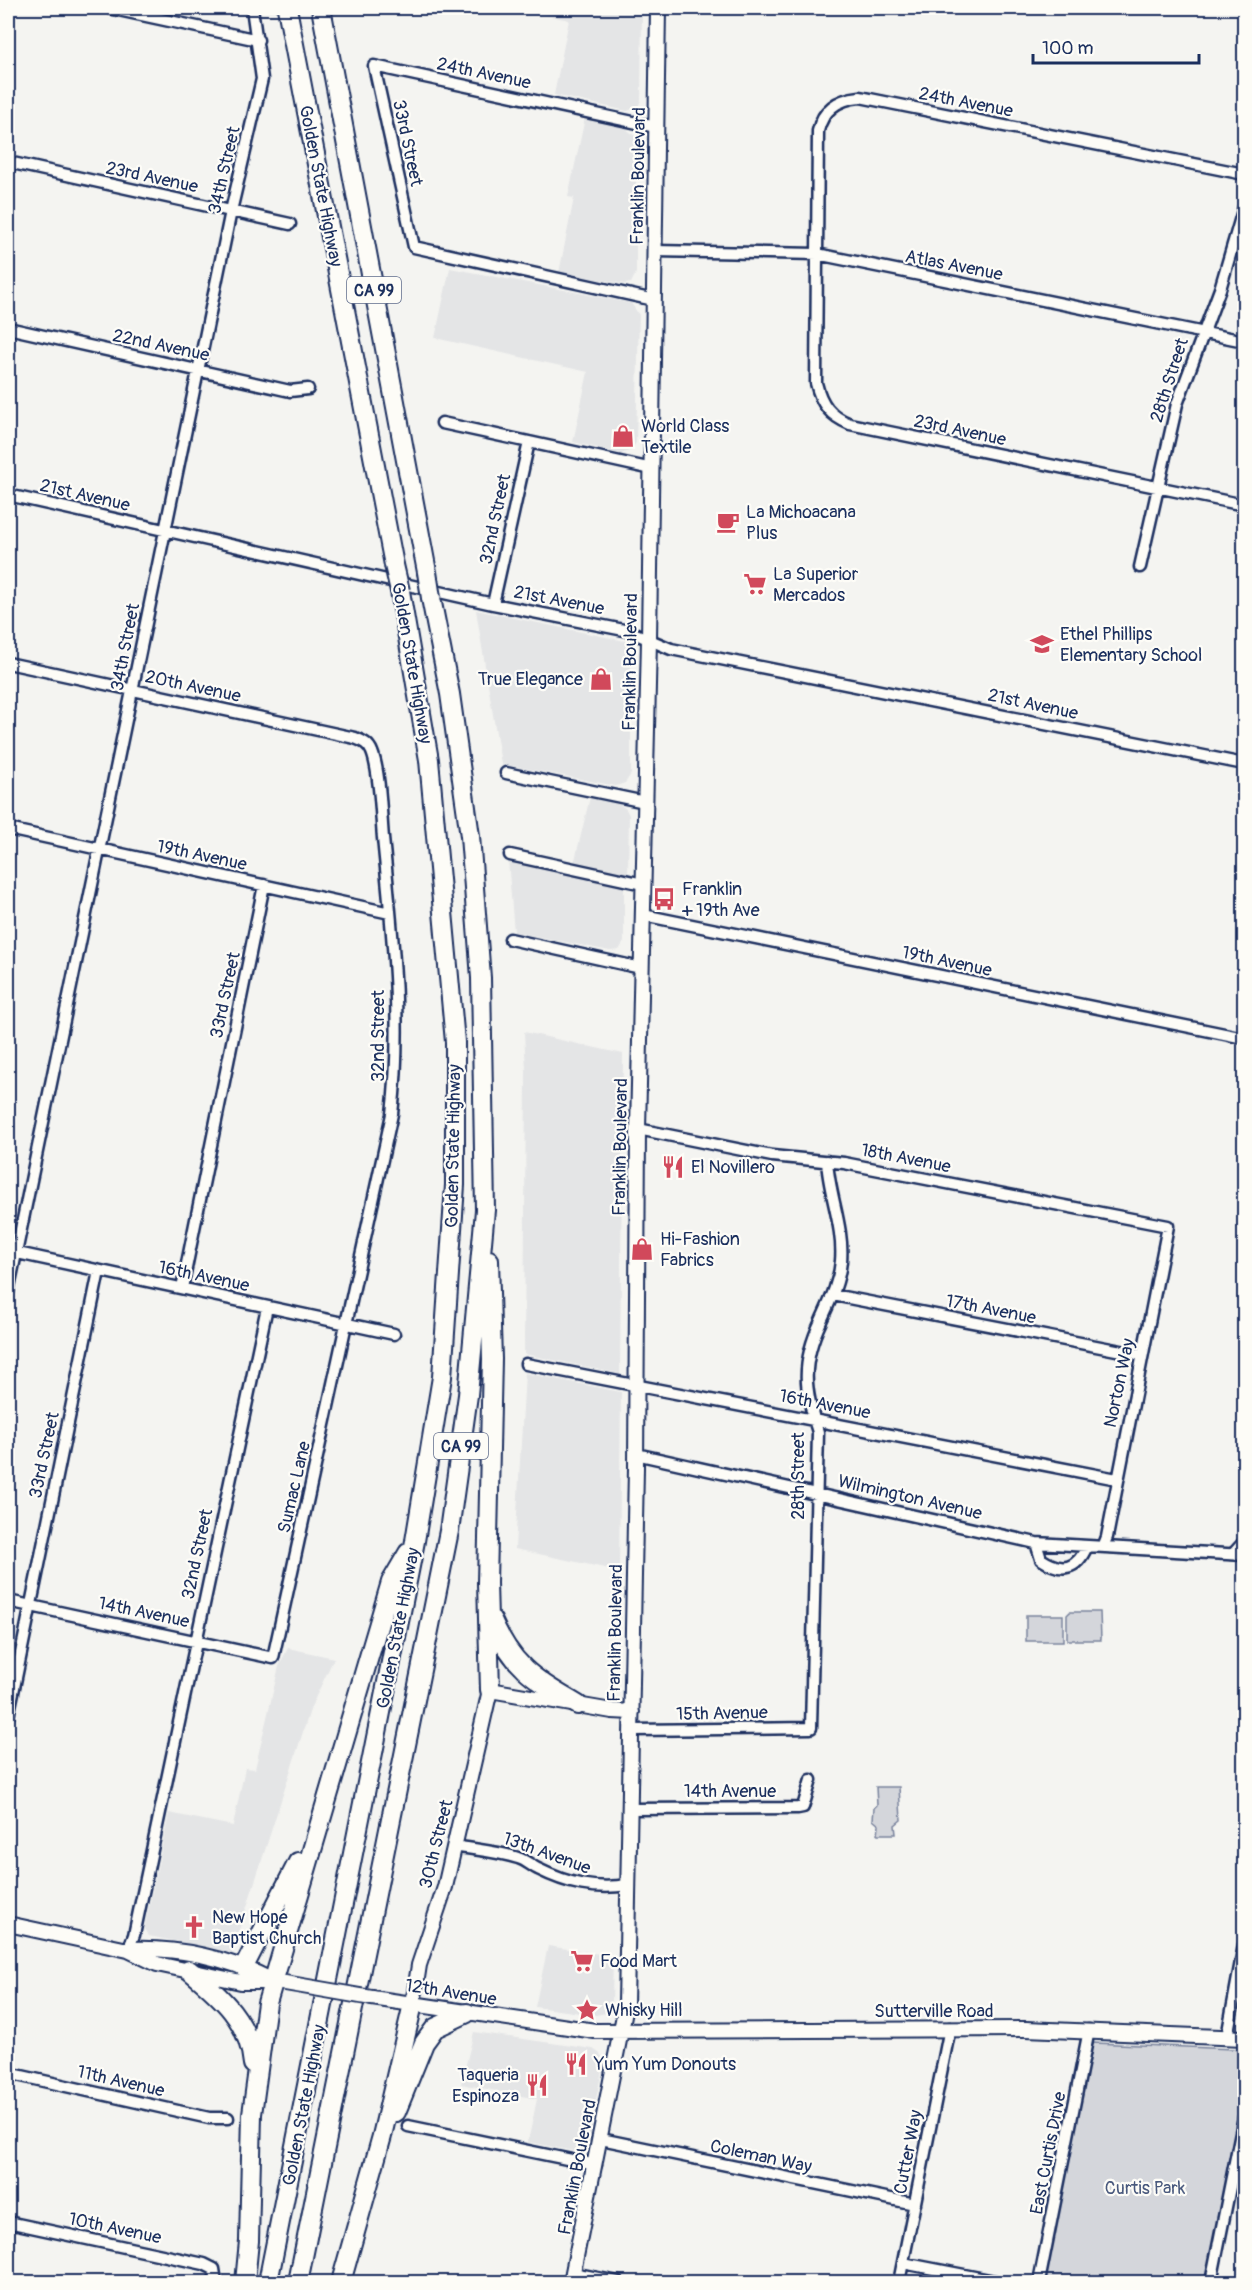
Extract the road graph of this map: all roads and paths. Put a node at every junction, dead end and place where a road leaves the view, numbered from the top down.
1 (108, 8) edge
2 (252, 8) edge
3 (287, 8) edge
4 (321, 8) edge
5 (658, 8) edge
6 (258, 40) junction
7 (374, 66) joint
8 (656, 127) junction
9 (8, 162) edge
10 (1245, 174) edge
11 (1245, 207) edge
12 (231, 211) junction
13 (290, 225) dead end
14 (655, 251) junction
15 (817, 254) junction
16 (654, 300) junction
17 (8, 328) edge
18 (1203, 332) junction
19 (1245, 341) edge
20 (198, 370) junction
21 (308, 389) dead end
22 (442, 423) dead end
23 (529, 442) junction
24 (652, 469) junction
25 (1157, 487) junction
26 (8, 495) edge
27 (1245, 506) edge
28 (165, 530) junction
29 (1140, 567) dead end
30 (493, 603) junction
31 (649, 640) junction
32 (8, 663) edge
33 (134, 690) junction
34 (369, 746) joint
35 (1245, 764) edge
36 (507, 773) dead end
37 (645, 802) junction
38 (8, 829) edge
39 (98, 849) junction
40 (510, 855) dead end
41 (643, 884) junction
42 (264, 885) junction
43 (390, 913) junction
44 (643, 915) junction
45 (510, 939) dead end
46 (641, 968) junction
47 (1245, 1038) edge
48 (638, 1129) junction
49 (827, 1161) junction
50 (485, 1210) junction
51 (1168, 1226) joint
52 (12, 1252) edge
53 (99, 1271) junction
54 (182, 1288) junction
55 (8, 1292) edge
56 (833, 1295) junction
57 (267, 1307) junction
58 (347, 1324) junction
59 (394, 1334) dead end
60 (1142, 1355) junction
61 (526, 1364) dead end
62 (634, 1383) junction
63 (814, 1419) junction
64 (636, 1454) junction
65 (1117, 1479) junction
66 (815, 1492) junction
67 (415, 1541) junction
68 (1245, 1542) edge
69 (1036, 1543) junction
70 (1087, 1546) junction
71 (1103, 1547) junction
72 (1239, 1555) edge
73 (8, 1601) edge
74 (31, 1606) junction
75 (488, 1612) junction
76 (195, 1642) junction
77 (273, 1658) joint
78 (490, 1690) junction
79 (578, 1705) junction
80 (632, 1712) junction
81 (8, 1718) edge
82 (811, 1728) joint
83 (632, 1730) junction
84 (811, 1780) dead end
85 (629, 1809) junction
86 (319, 1820) junction
87 (454, 1846) junction
88 (628, 1885) junction
89 (8, 1924) edge
90 (1245, 1945) edge
91 (128, 1950) junction
92 (244, 1967) junction
93 (189, 1970) junction
94 (279, 1982) junction
95 (405, 2003) junction
96 (467, 2013) junction
97 (950, 2028) junction
98 (1089, 2030) junction
99 (623, 2031) junction
100 (1227, 2037) junction
101 (1245, 2037) edge
102 (8, 2073) edge
103 (255, 2084) junction
104 (1245, 2117) edge
105 (228, 2118) dead end
106 (408, 2127) dead end
107 (382, 2136) junction
108 (601, 2139) junction
109 (596, 2165) junction
110 (915, 2204) junction
111 (8, 2222) edge
112 (903, 2263) junction
113 (572, 2278) edge
114 (216, 2283) edge
115 (245, 2283) edge
116 (268, 2283) edge
117 (298, 2283) edge
118 (341, 2283) edge
119 (618, 2283) edge
120 (899, 2283) edge
121 (1000, 2283) edge
122 (1039, 2283) edge
123 (1211, 2283) edge

1 - 6 street
2 - 6 street, 34th Street
3 - 67 highway, Golden State Highway / CA 99, bridge
4 - 50 highway, Golden State Highway / CA 99, bridge
5 - 8 main road, Franklin Boulevard
6 - 12 street, 34th Street
7 - 8 street, 24th Avenue
7 - 16 street, 33rd Street
8 - 14 main road, Franklin Boulevard
9 - 12 street, 23rd Avenue
10 - 15 street, 24th Avenue
11 - 18 street, 28th Street
12 - 13 street, 23rd Avenue
12 - 20 street, 34th Street
14 - 15 street, Atlas Avenue
14 - 16 main road, Franklin Boulevard
15 - 18 street, Atlas Avenue
15 - 25 street, 23rd Avenue
16 - 24 main road, Franklin Boulevard
17 - 20 street, 22nd Avenue
18 - 19 street, Atlas Avenue
18 - 25 street, 28th Street
20 - 21 street, 22nd Avenue
20 - 28 street, 34th Street
22 - 23 street
23 - 24 street
23 - 30 street, 32nd Street
24 - 31 main road, Franklin Boulevard
25 - 27 street, 23rd Avenue
25 - 29 street, 28th Street
26 - 28 street, 21st Avenue
28 - 30 street, 21st Avenue
28 - 33 street, 34th Street
30 - 31 street, 21st Avenue
31 - 35 street, 21st Avenue
31 - 37 main road, Franklin Boulevard
32 - 33 street, 20th Avenue
33 - 34 street, 20th Avenue
33 - 39 street, 34th Street
34 - 43 street, 32nd Street
36 - 37 street
37 - 41 main road, Franklin Boulevard
38 - 39 street, 19th Avenue
39 - 42 street, 19th Avenue
39 - 52 street, 34th Street
40 - 41 street
41 - 44 main road, Franklin Boulevard
42 - 43 street, 19th Avenue
42 - 54 street, 33rd Street
43 - 58 street, 32nd Street
44 - 46 main road, Franklin Boulevard
44 - 47 street, 19th Avenue
45 - 46 street
46 - 48 main road, Franklin Boulevard
48 - 49 street, 18th Avenue
48 - 62 main road, Franklin Boulevard
49 - 51 street, 18th Avenue
49 - 56 street, 28th Street
50 - 75 highway
50 - 117 highway, Golden State Highway / CA 99
51 - 60 street, Norton Way
52 - 53 street, 16th Avenue
52 - 55 street, 34th Street
53 - 54 street, 16th Avenue
53 - 74 street, 33rd Street
54 - 57 street, 16th Avenue
56 - 60 street, 17th Avenue
56 - 63 street, 28th Street
57 - 58 street, 16th Avenue
57 - 76 street, 32nd Street
58 - 59 street, 16th Avenue
58 - 77 street, Sumac Lane
60 - 65 street, Norton Way
61 - 62 street, 16th Avenue
62 - 63 street, 16th Avenue
62 - 64 main road, Franklin Boulevard
63 - 65 street, 16th Avenue
63 - 66 street, 28th Street
64 - 66 street, Wilmington Avenue
64 - 80 main road, Franklin Boulevard
65 - 71 street, Norton Way
66 - 69 street, Wilmington Avenue
66 - 82 street, 28th Street
67 - 86 highway
67 - 116 highway, Golden State Highway / CA 99
68 - 72 street
69 - 70 street, Wilmington Avenue
69 - 70 street
70 - 71 street, Wilmington Avenue
71 - 72 street, Wilmington Avenue
73 - 74 street, 14th Avenue
74 - 76 street, 14th Avenue
74 - 81 street, 33rd Street
75 - 78 highway
75 - 79 highway
76 - 77 street, 14th Avenue
76 - 91 street, 32nd Street
78 - 79 main road
78 - 87 main road, 30th Street
79 - 80 main road
80 - 83 main road, Franklin Boulevard
82 - 83 street, 15th Avenue
83 - 85 main road, Franklin Boulevard
84 - 85 street, 14th Avenue
85 - 88 main road, Franklin Boulevard
86 - 92 highway
86 - 94 highway
87 - 88 street, 13th Avenue
87 - 95 main road, 30th Street
88 - 99 main road, Franklin Boulevard
89 - 91 main road, 12th Avenue
90 - 100 street
91 - 92 main road, 12th Avenue
91 - 93 main road, 12th Avenue
92 - 94 main road, 12th Avenue
93 - 94 main road, 12th Avenue
93 - 103 highway
94 - 95 main road, 12th Avenue, bridge
94 - 103 highway
95 - 96 main road, 12th Avenue
95 - 107 highway
96 - 99 main road, 12th Avenue
96 - 107 highway
97 - 98 main road, Sutterville Road
97 - 99 main road, Sutterville Road
97 - 110 street, Cutter Way
98 - 100 main road, Sutterville Road
98 - 122 street, East Curtis Drive
99 - 108 main road, Franklin Boulevard
100 - 101 main road, Sutterville Road
102 - 105 street, 11th Avenue
103 - 115 highway
104 - 123 street
106 - 109 street
107 - 118 highway
108 - 109 main road, Franklin Boulevard
108 - 110 street, Coleman Way
109 - 113 main road, Franklin Boulevard
110 - 112 street, Cutter Way
111 - 114 street, 10th Avenue
112 - 120 street, Cutter Way
112 - 121 street
113 - 119 street

